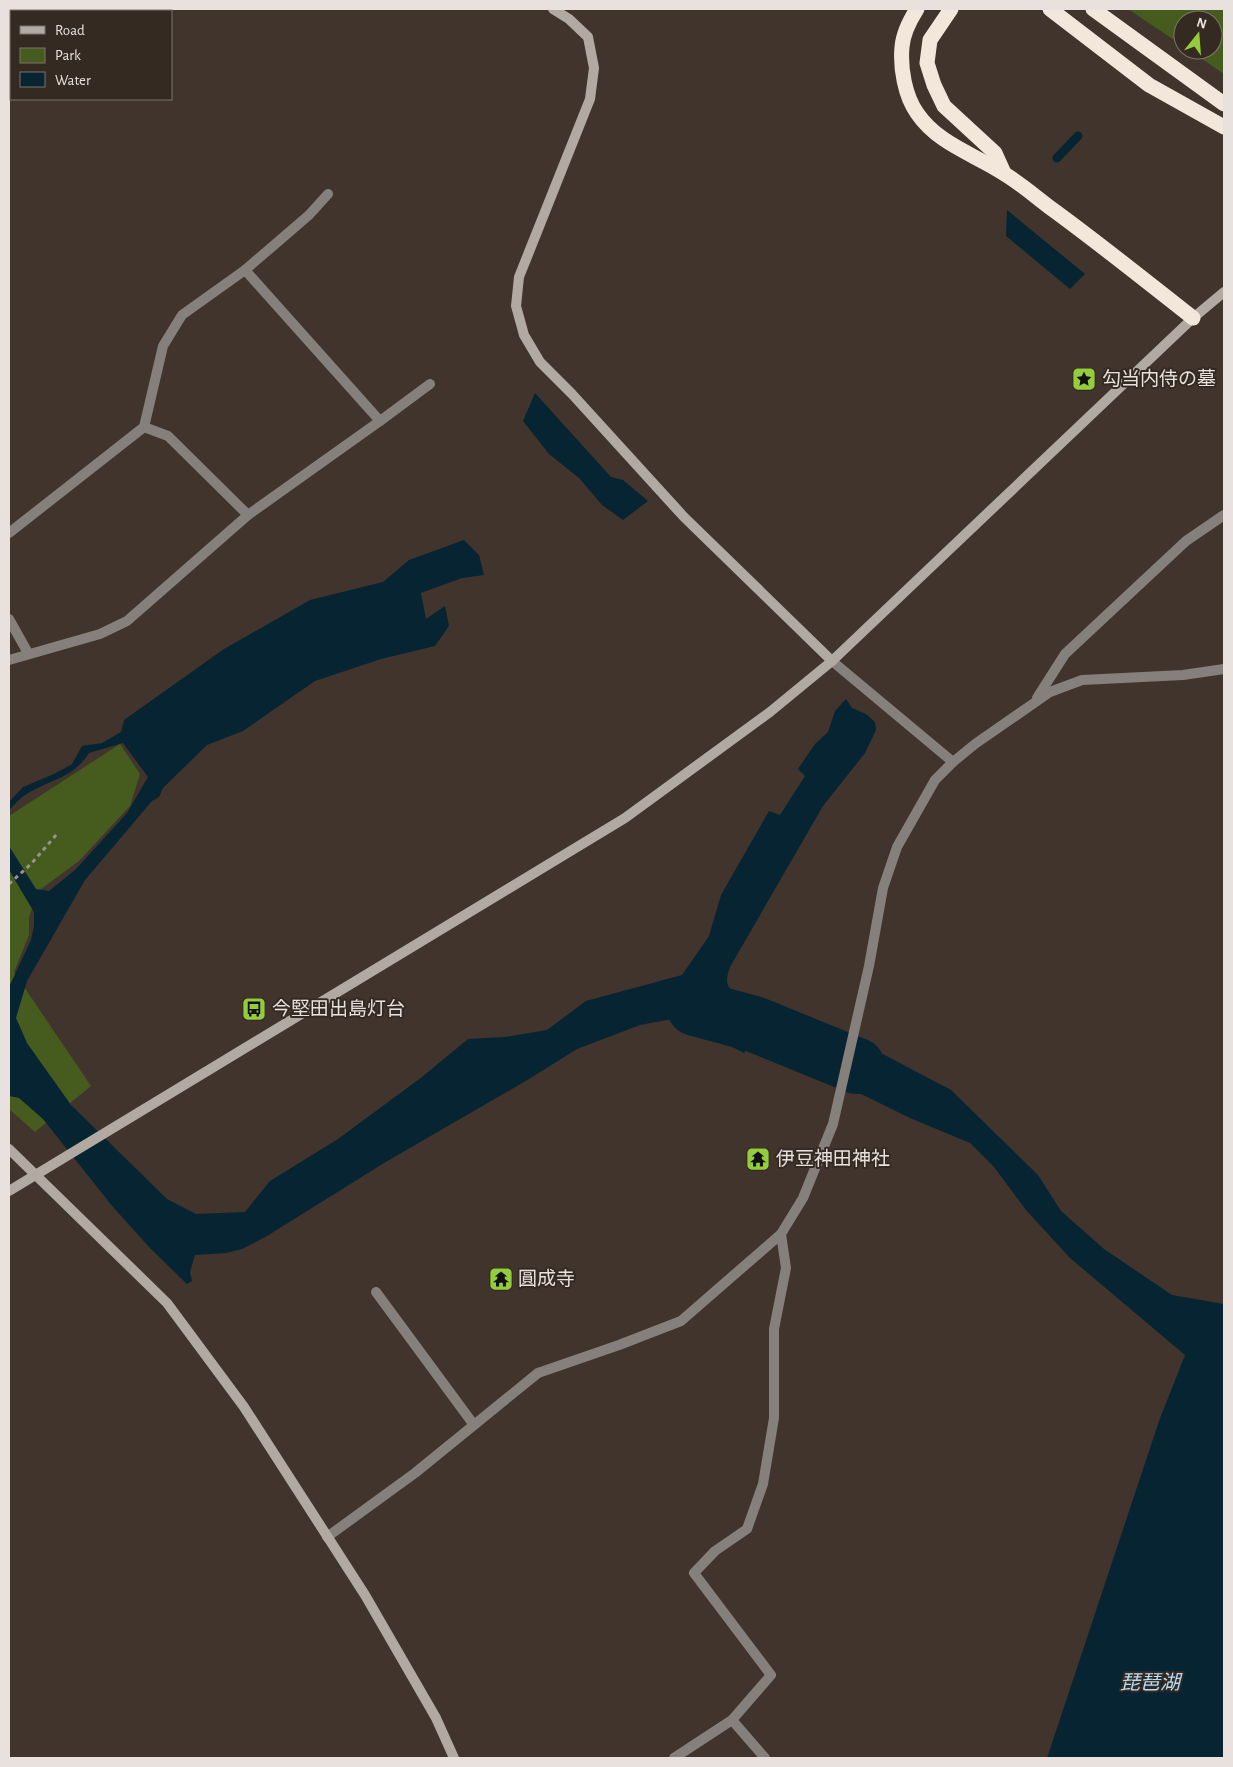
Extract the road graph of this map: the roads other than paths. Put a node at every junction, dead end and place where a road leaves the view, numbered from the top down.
1 (553, 9) edge
2 (917, 9) edge
3 (951, 9) edge
4 (1050, 9) edge
5 (1094, 9) edge
6 (1224, 104) edge
7 (1224, 127) edge
8 (1004, 173) junction
9 (328, 194) dead end
10 (245, 270) junction
11 (1224, 292) edge
12 (1193, 318) junction
13 (430, 384) dead end
14 (380, 421) junction
15 (144, 427) junction
16 (248, 515) junction
17 (1224, 515) edge
18 (9, 533) edge
19 (9, 619) edge
20 (28, 653) junction
21 (9, 660) edge
22 (832, 662) junction
23 (1224, 669) edge
24 (1034, 703) junction
25 (953, 762) junction
26 (9, 1149) edge
27 (35, 1175) junction
28 (9, 1191) edge
29 (781, 1234) junction
30 (376, 1292) dead end
31 (474, 1425) junction
32 (327, 1537) junction
33 (732, 1720) junction
34 (454, 1758) edge
35 (674, 1758) edge
36 (765, 1758) edge

1 - 22 street
2 - 8 highway
3 - 8 highway
4 - 7 highway
5 - 6 highway
8 - 12 highway
9 - 10 street
10 - 14 street
10 - 15 street
11 - 12 street
12 - 22 street
13 - 14 street
14 - 16 street
15 - 16 street
15 - 18 street
16 - 20 street
17 - 24 street
19 - 20 street
20 - 21 street
22 - 25 street
22 - 27 street
23 - 24 street
24 - 25 street
25 - 29 street
26 - 27 street
27 - 28 street
27 - 32 street
29 - 31 street
29 - 33 street
30 - 31 street
31 - 32 street
32 - 34 street
33 - 35 street
33 - 36 street

